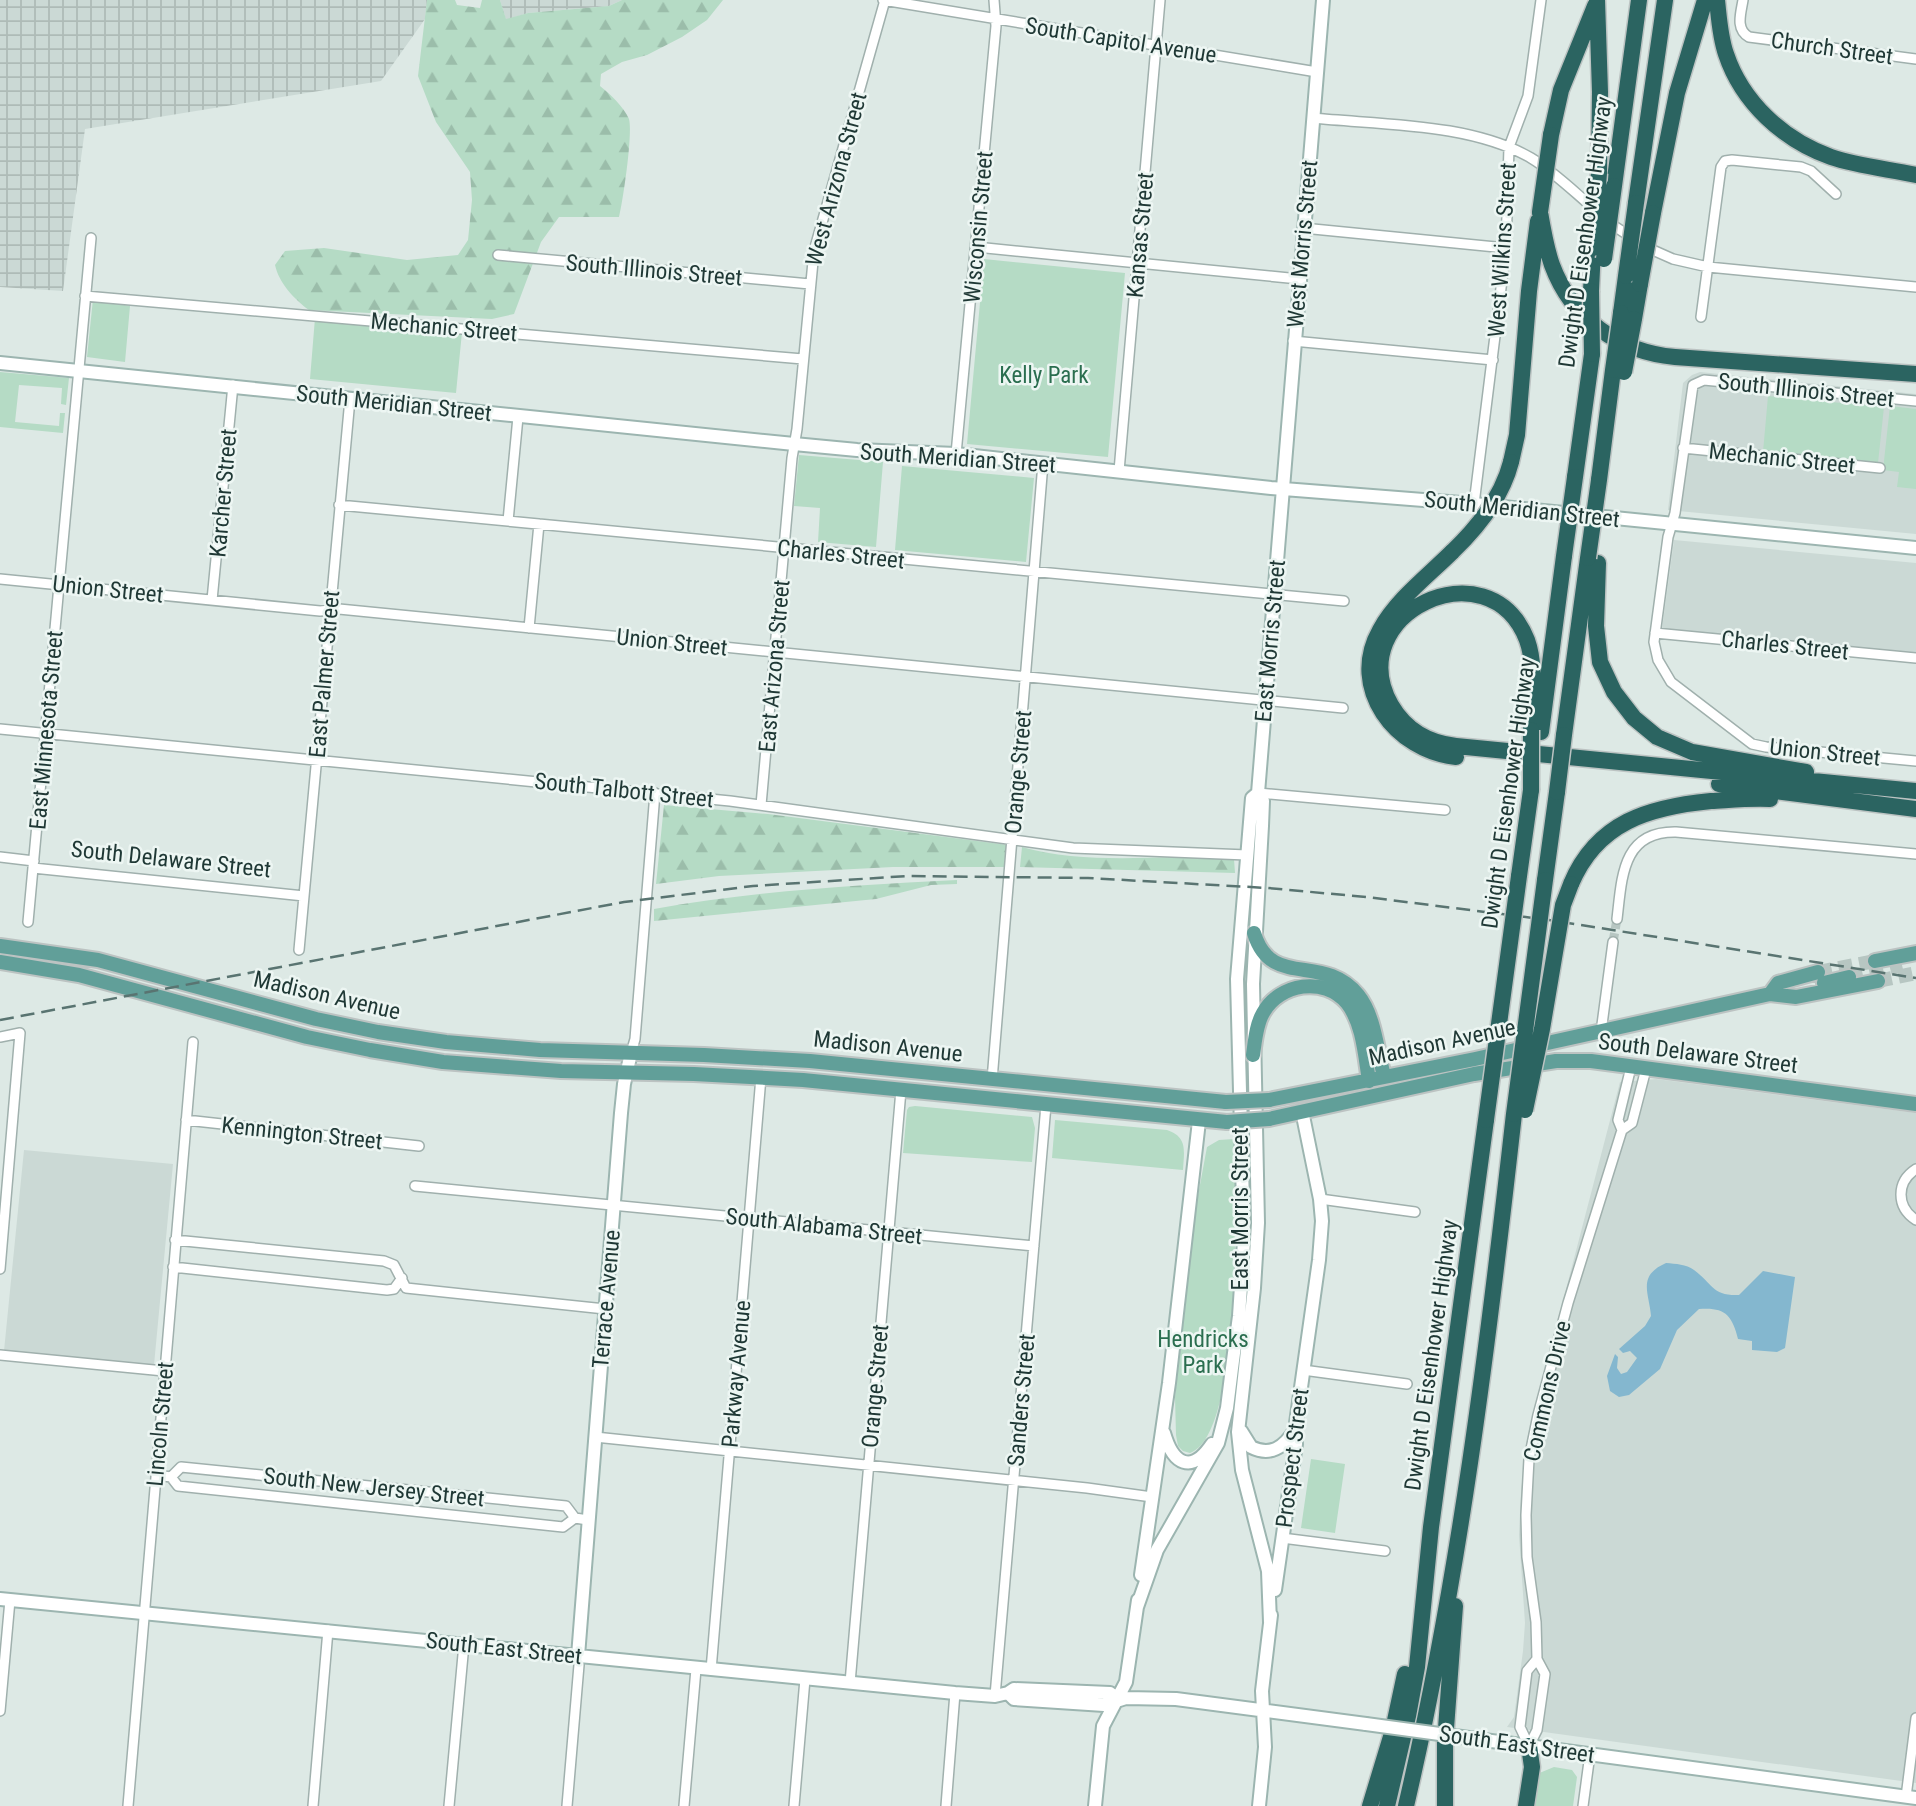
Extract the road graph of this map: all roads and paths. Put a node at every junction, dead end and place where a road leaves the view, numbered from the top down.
1 (884, 0) edge
2 (994, 0) edge
3 (1160, 0) edge
4 (1323, 0) edge
5 (1541, 0) edge
6 (1597, 0) edge
7 (1639, 0) edge
8 (1665, 0) edge
9 (1705, 0) edge
10 (1717, 0) edge
11 (1743, 0) edge
12 (995, 19) junction
13 (1156, 45) junction
14 (1916, 59) edge
15 (1317, 72) junction
16 (1313, 118) junction
17 (1509, 147) junction
18 (1916, 175) edge
19 (1836, 194) dead end
20 (1540, 212) junction
21 (1303, 229) junction
22 (91, 238) dead end
23 (976, 247) junction
24 (1506, 248) junction
25 (1599, 254) junction
26 (498, 255) dead end
27 (1137, 263) junction
28 (1708, 267) junction
29 (1299, 279) junction
30 (1633, 280) junction
31 (810, 285) junction
32 (1916, 287) edge
33 (85, 296) junction
34 (1701, 317) dead end
35 (1293, 341) junction
36 (803, 359) junction
37 (1493, 360) junction
38 (0, 363) edge
39 (78, 370) junction
40 (1916, 374) edge
41 (233, 385) junction
42 (350, 399) junction
43 (1916, 401) edge
44 (518, 416) junction
45 (794, 444) junction
46 (1683, 448) junction
47 (956, 454) junction
48 (1043, 464) junction
49 (1880, 468) dead end
50 (1119, 471) junction
51 (1283, 489) junction
52 (1474, 504) junction
53 (339, 505) junction
54 (508, 521) junction
55 (539, 524) junction
56 (1672, 524) junction
57 (1916, 548) edge
58 (784, 549) junction
59 (1593, 561) junction
60 (1034, 573) junction
61 (0, 579) edge
62 (59, 584) junction
63 (1274, 595) junction
64 (212, 600) junction
65 (1344, 601) dead end
66 (330, 610) junction
67 (529, 628) junction
68 (1655, 633) junction
69 (775, 652) junction
70 (1916, 658) edge
71 (1026, 677) junction
72 (1265, 700) junction
73 (1343, 708) dead end
74 (0, 729) edge
75 (1536, 731) junction
76 (45, 734) junction
77 (316, 760) junction
78 (1916, 761) edge
79 (1898, 789) junction
80 (1916, 791) edge
81 (655, 793) junction
82 (1258, 793) junction
83 (1847, 802) junction
84 (761, 805) junction
85 (1916, 809) edge
86 (1444, 810) dead end
87 (1012, 840) junction
88 (1916, 854) edge
89 (1247, 855) junction
90 (0, 857) edge
91 (33, 864) junction
92 (304, 896) junction
93 (1616, 919) tunnel mouth
94 (28, 922) dead end
95 (1254, 933) junction
96 (1613, 942) tunnel mouth
97 (0, 946) edge
98 (299, 950) dead end
99 (1916, 953) edge
100 (1875, 961) tunnel mouth
101 (0, 962) edge
102 (1818, 972) tunnel mouth
103 (1849, 977) tunnel mouth
104 (1878, 981) tunnel mouth
105 (1770, 994) junction
106 (1786, 994) junction
107 (1601, 1032) junction
108 (0, 1037) edge
109 (193, 1042) dead end
110 (631, 1053) junction
111 (1253, 1055) junction
112 (1638, 1068) junction
113 (626, 1073) junction
114 (1474, 1074) joint
115 (1384, 1076) junction
116 (761, 1077) junction
117 (992, 1080) junction
118 (1369, 1081) junction
119 (901, 1090) junction
120 (1916, 1104) edge
121 (1046, 1105) junction
122 (1302, 1111) junction
123 (1519, 1112) junction
124 (186, 1120) junction
125 (1199, 1121) junction
126 (1622, 1130) junction
127 (419, 1146) dead end
128 (1916, 1169) edge
129 (415, 1186) dead end
130 (1320, 1199) junction
131 (614, 1204) junction
132 (1415, 1212) dead end
133 (749, 1219) junction
134 (1916, 1220) edge
135 (888, 1233) junction
136 (175, 1240) junction
137 (1034, 1246) junction
138 (173, 1267) junction
139 (0, 1269) edge
140 (402, 1278) junction
141 (605, 1309) junction
142 (0, 1355) edge
143 (1303, 1370) junction
144 (164, 1371) junction
145 (1407, 1384) dead end
146 (1227, 1408) junction
147 (1239, 1422) junction
148 (1162, 1426) junction
149 (1295, 1430) junction
150 (594, 1437) junction
151 (729, 1452) junction
152 (868, 1466) junction
153 (156, 1475) junction
154 (171, 1477) junction
155 (1014, 1480) junction
156 (1152, 1497) junction
157 (1462, 1513) junction
158 (582, 1519) junction
159 (1282, 1538) junction
160 (1385, 1551) dead end
161 (1424, 1594) junction
162 (5, 1599) edge
163 (1137, 1607) junction
164 (144, 1613) junction
165 (1270, 1622) junction
166 (328, 1630) junction
167 (464, 1644) junction
168 (578, 1656) junction
169 (1537, 1659) junction
170 (696, 1668) junction
171 (711, 1670) junction
172 (805, 1679) junction
173 (850, 1683) junction
174 (955, 1693) junction
175 (1002, 1695) junction
176 (1118, 1699) junction
177 (1263, 1710) junction
178 (0, 1711) edge
179 (1916, 1718) edge
180 (1529, 1746) junction
181 (1590, 1754) junction
182 (1909, 1800) edge
183 (128, 1806) edge
184 (313, 1806) edge
185 (449, 1806) edge
186 (567, 1806) edge
187 (684, 1806) edge
188 (793, 1806) edge
189 (946, 1806) edge
190 (1096, 1806) edge
191 (1259, 1806) edge
192 (1370, 1806) edge
193 (1387, 1806) edge
194 (1406, 1806) edge
195 (1445, 1806) edge
196 (1526, 1806) edge
197 (1583, 1806) edge

1 - 12 street, South Capitol Avenue
1 - 31 street, West Arizona Street
2 - 12 street, Wisconsin Street
3 - 13 street, Kansas Street
4 - 15 main road, West Morris Street
5 - 17 street, West Wilkins Street
6 - 20 highway, bridge
6 - 25 highway, bridge
7 - 25 highway, Dwight D Eisenhower Highway, bridge
8 - 30 highway, Dwight D Eisenhower Highway, bridge
9 - 30 highway, bridge
10 - 18 highway
11 - 14 street, Church Street
12 - 13 street, South Capitol Avenue
12 - 23 street, Wisconsin Street
13 - 15 street, South Capitol Avenue
13 - 27 street, Kansas Street
15 - 16 main road, West Morris Street
16 - 17 street
16 - 21 main road, West Morris Street
17 - 24 street, West Wilkins Street
17 - 28 street
19 - 28 street
20 - 40 highway
20 - 83 highway, bridge
21 - 24 street
21 - 29 main road, West Morris Street
22 - 33 street, East Minnesota Street
23 - 27 street
23 - 47 street, Wisconsin Street
24 - 37 street, West Wilkins Street
25 - 75 highway, Dwight D Eisenhower Highway, bridge
26 - 31 street, South Illinois Street
27 - 29 street
27 - 50 street, Kansas Street
28 - 32 street
28 - 34 street
29 - 35 main road, West Morris Street
30 - 59 highway, Dwight D Eisenhower Highway, bridge
31 - 36 street, West Arizona Street
33 - 36 street, Mechanic Street
33 - 39 street, East Minnesota Street
35 - 37 street
35 - 51 main road, West Morris Street
36 - 45 street, West Arizona Street
37 - 52 street, West Wilkins Street
38 - 39 main road, South Meridian Street
39 - 41 main road, South Meridian Street
39 - 62 street, East Minnesota Street
41 - 42 main road, South Meridian Street
41 - 64 street, Karcher Street
42 - 44 main road, South Meridian Street
42 - 53 street, East Palmer Street
43 - 46 street, South Illinois Street
44 - 45 main road, South Meridian Street
44 - 54 street
45 - 47 main road, South Meridian Street
45 - 58 street, East Arizona Street
46 - 49 street, Mechanic Street
46 - 56 street
47 - 48 main road, South Meridian Street
48 - 50 main road, South Meridian Street
48 - 60 street, Orange Street
50 - 51 main road, South Meridian Street
51 - 52 main road, South Meridian Street
51 - 63 main road, East Morris Street
52 - 56 main road, South Meridian Street
53 - 54 street, Charles Street
53 - 66 street, East Palmer Street
54 - 55 street, Charles Street
55 - 58 street, Charles Street
55 - 67 street
56 - 57 main road, South Meridian Street
56 - 68 street
58 - 60 street, Charles Street
58 - 69 street, East Arizona Street
59 - 79 highway
59 - 123 highway, Dwight D Eisenhower Highway, bridge
60 - 63 street, Charles Street
60 - 71 street, Orange Street
61 - 62 street, Union Street
62 - 64 street, Union Street
62 - 76 street, East Minnesota Street
63 - 65 street, Charles Street
63 - 72 main road, East Morris Street
64 - 66 street, Union Street
66 - 67 street, Union Street
66 - 77 street, East Palmer Street
67 - 69 street, Union Street
68 - 70 street, Charles Street
68 - 78 street, Union Street
69 - 71 street, Union Street
69 - 84 street, East Arizona Street
71 - 72 street, Union Street
71 - 87 street, Orange Street
72 - 73 street, Union Street
72 - 82 main road, East Morris Street
74 - 76 street, South Talbott Street
75 - 79 highway
75 - 161 highway, Dwight D Eisenhower Highway, bridge
76 - 77 street, South Talbott Street
76 - 91 street, East Minnesota Street
77 - 81 street, South Talbott Street
77 - 92 street, East Palmer Street
79 - 80 highway
81 - 84 street, South Talbott Street
81 - 110 street, Terrace Avenue
82 - 86 street
82 - 89 main road, East Morris Street
82 - 95 main road, East Morris Street
83 - 85 highway
83 - 123 highway, bridge
84 - 87 street, South Talbott Street
87 - 89 street, South Talbott Street
87 - 117 street, Orange Street
88 - 93 street
89 - 146 main road, East Morris Street
90 - 91 street, South Delaware Street
91 - 92 street, South Delaware Street
91 - 94 street, East Minnesota Street
92 - 98 street, East Palmer Street
95 - 111 main road, East Morris Street
95 - 115 main road
96 - 107 street
97 - 110 main road, Madison Avenue
99 - 100 main road
101 - 113 main road, Madison Avenue
102 - 105 main road, Madison Avenue
103 - 106 main road, Madison Avenue
104 - 106 main road, Madison Avenue
105 - 106 main road, Madison Avenue
105 - 107 main road, Madison Avenue
107 - 115 main road, Madison Avenue
108 - 139 street
109 - 124 street, Lincoln Street
110 - 113 main road, Terrace Avenue
110 - 117 main road, Madison Avenue
111 - 118 main road
111 - 147 main road, East Morris Street
112 - 114 main road, South Delaware Street
112 - 120 main road, South Delaware Street
112 - 126 street
112 - 126 street
113 - 116 main road, Madison Avenue
113 - 131 main road, Terrace Avenue
114 - 122 main road, Madison Avenue
115 - 118 main road, Madison Avenue
116 - 119 main road, Madison Avenue
116 - 133 street, Parkway Avenue
117 - 118 main road, Madison Avenue, bridge
119 - 121 main road, Madison Avenue
119 - 135 street, Orange Street
121 - 125 main road, Madison Avenue
121 - 137 street, Sanders Street
122 - 125 main road, Madison Avenue, bridge
122 - 130 main road, Prospect Street
123 - 157 highway, Dwight D Eisenhower Highway
124 - 127 street, Kennington Street
124 - 136 street, Lincoln Street
125 - 148 main road, East Morris Street
126 - 169 street, Commons Drive
128 - 134 street
129 - 131 street
130 - 132 street
130 - 143 main road, Prospect Street
131 - 133 street, South Alabama Street
131 - 141 main road, Terrace Avenue
133 - 135 street, South Alabama Street
133 - 151 street, Parkway Avenue
135 - 137 street, South Alabama Street
135 - 152 street, Orange Street
136 - 138 street, Lincoln Street
136 - 140 street
137 - 155 street, Sanders Street
138 - 140 street
138 - 144 street, Lincoln Street
140 - 141 street
141 - 150 main road, Terrace Avenue
142 - 144 street
143 - 145 street
143 - 149 main road, Prospect Street
144 - 153 street, Lincoln Street
146 - 148 main road
146 - 163 main road, East Morris Street
147 - 149 main road
147 - 165 main road, East Morris Street
148 - 156 main road, East Morris Street
149 - 159 main road, Prospect Street
150 - 151 street
150 - 158 main road, Terrace Avenue
151 - 152 street
151 - 171 street, Parkway Avenue
152 - 155 street
152 - 173 street, Orange Street
153 - 154 street, South New Jersey Street
153 - 164 street, Lincoln Street
154 - 158 street, South New Jersey Street
154 - 158 street, South New Jersey Street
155 - 156 street
155 - 175 street, Sanders Street
156 - 163 main road, East Morris Street
157 - 194 highway
157 - 195 highway
158 - 168 main road, Terrace Avenue
159 - 160 street
159 - 165 main road, Prospect Street
161 - 192 highway
161 - 193 highway
162 - 164 main road, South East Street
162 - 178 street
163 - 176 main road, East Morris Street
164 - 166 main road, South East Street
164 - 183 street, Lincoln Street
165 - 177 main road, Prospect Street
166 - 167 main road, South East Street
166 - 184 street
167 - 168 main road, South East Street
167 - 185 street
168 - 170 main road, South East Street
168 - 186 street, Terrace Avenue
169 - 180 street, Commons Drive
169 - 180 street
170 - 171 main road, South East Street
170 - 187 street
171 - 172 main road, South East Street
172 - 173 main road, South East Street
172 - 188 street
173 - 174 main road, South East Street
174 - 175 main road, South East Street
174 - 189 street
175 - 176 main road, South East Street
176 - 177 main road, South East Street
176 - 190 main road, East Morris Street
177 - 180 main road, South East Street, bridge
177 - 191 main road, Prospect Street
179 - 182 street
180 - 181 main road, South East Street
180 - 196 highway
181 - 182 main road, South East Street
181 - 197 street

